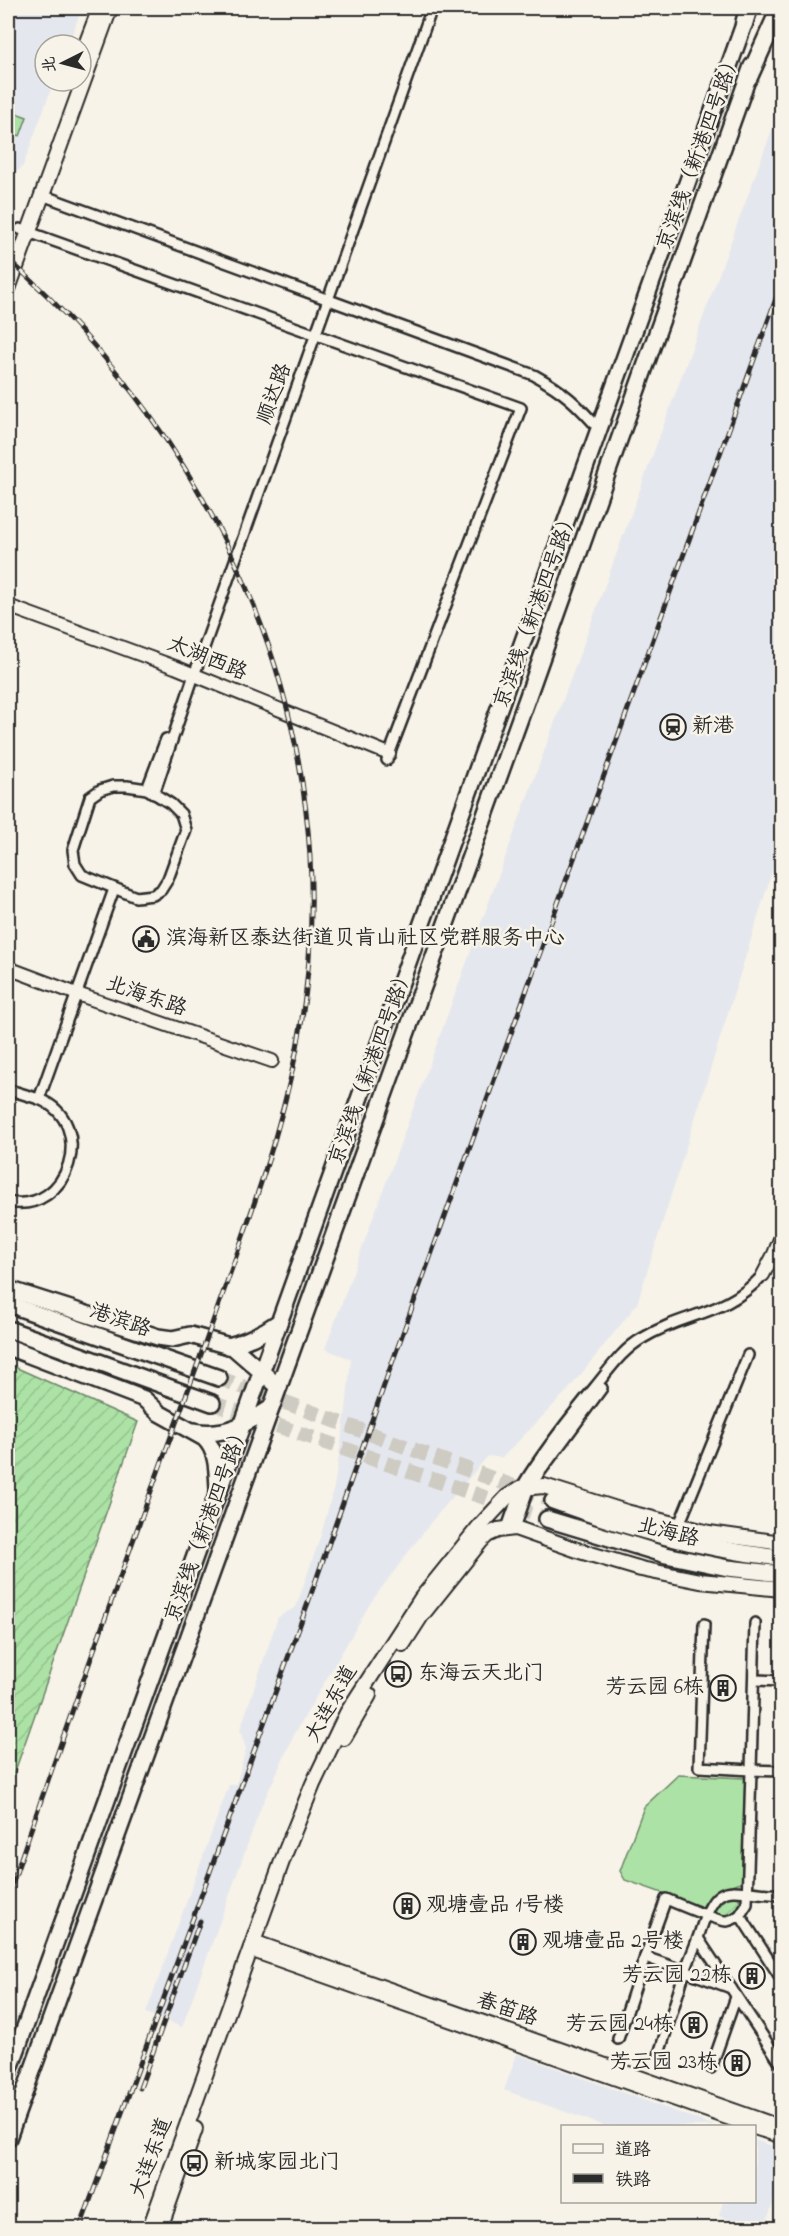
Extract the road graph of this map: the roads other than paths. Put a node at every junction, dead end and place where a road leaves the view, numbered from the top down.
1 (100, 8) edge
2 (110, 8) edge
3 (427, 8) edge
4 (432, 8) edge
5 (773, 8) edge
6 (780, 8) edge
7 (748, 13) edge
8 (91, 33) edge
9 (748, 76) junction
10 (70, 93) edge
11 (42, 195) junction
12 (24, 230) junction
13 (8, 264) edge
14 (8, 289) edge
15 (325, 299) junction
16 (313, 333) junction
17 (600, 430) junction
18 (8, 606) edge
19 (8, 612) edge
20 (191, 677) junction
21 (388, 757) joint
22 (151, 791) junction
23 (114, 889) junction
24 (8, 968) edge
25 (76, 994) junction
26 (272, 1061) dead end
27 (8, 1092) edge
28 (39, 1099) junction
29 (8, 1202) edge
30 (782, 1234) edge
31 (763, 1275) joint
32 (8, 1289) edge
33 (8, 1304) edge
34 (279, 1322) junction
35 (8, 1329) edge
36 (228, 1346) junction
37 (8, 1347) edge
38 (748, 1355) dead end
39 (261, 1371) junction
40 (219, 1378) tunnel mouth
41 (279, 1387) junction
42 (212, 1403) tunnel mouth
43 (271, 1408) junction
44 (242, 1426) junction
45 (187, 1428) junction
46 (525, 1487) junction
47 (218, 1490) junction
48 (554, 1501) tunnel mouth
49 (547, 1519) tunnel mouth
50 (679, 1526) junction
51 (511, 1528) junction
52 (782, 1543) edge
53 (782, 1558) edge
54 (782, 1575) edge
55 (782, 1589) edge
56 (755, 1623) dead end
57 (704, 1624) dead end
58 (754, 1680) junction
59 (782, 1681) edge
60 (751, 1770) junction
61 (782, 1771) edge
62 (747, 1893) junction
63 (782, 1895) edge
64 (706, 1913) junction
65 (740, 1915) junction
66 (698, 1938) junction
67 (256, 1947) junction
68 (645, 1957) junction
69 (685, 1971) junction
70 (782, 1980) edge
71 (731, 1988) junction
72 (736, 1997) junction
73 (618, 2039) dead end
74 (659, 2054) dead end
75 (782, 2065) edge
76 (711, 2068) dead end
77 (8, 2074) edge
78 (746, 2125) edge
79 (782, 2127) edge
80 (756, 2128) edge
81 (8, 2138) edge
82 (782, 2138) edge
83 (150, 2229) edge
84 (160, 2229) edge

1 - 8 main road
2 - 11 main road
3 - 15 street, 顺达路
4 - 15 street, 顺达路
5 - 9 main road, 京滨线（新港四号路）
6 - 9 highway
7 - 17 main road, 京滨线（新港四号路）
9 - 41 main road, 京滨线（新港四号路）
10 - 12 main road
11 - 12 main road
11 - 15 street
12 - 13 main road
12 - 14 main road
12 - 16 street
15 - 16 street, 顺达路
15 - 17 street
16 - 20 street, 顺达路
16 - 21 street
17 - 34 main road, 京滨线（新港四号路）
18 - 20 street, 太湖西路
19 - 20 street, 太湖西路
20 - 21 street, 太湖西路
20 - 22 street, 顺达路
22 - 23 street
22 - 23 street
23 - 25 street
24 - 25 street, 北海东路
25 - 26 street, 北海东路
25 - 28 street
27 - 28 street
28 - 29 street
30 - 31 street
31 - 46 street
32 - 36 main road
33 - 40 main road, 港滨路
34 - 36 main road
34 - 39 main road, 京滨线（新港四号路）
35 - 42 main road
36 - 39 main road
37 - 45 main road
38 - 50 street
39 - 41 main road
39 - 44 main road, 京滨线（新港四号路）
41 - 43 main road, 京滨线（新港四号路）
43 - 44 main road
43 - 81 main road, 京滨线（新港四号路）
44 - 45 main road
44 - 47 main road, 京滨线（新港四号路）
45 - 47 main road
46 - 50 main road
46 - 51 street
46 - 67 main road, 大连东道
47 - 77 main road, 京滨线（新港四号路）
48 - 53 main road, 北海路
49 - 54 main road, 北海路
50 - 52 main road
51 - 55 main road
51 - 67 main road, 大连东道
56 - 58 street
57 - 60 street
58 - 59 street
58 - 60 street
60 - 61 street
60 - 62 street
62 - 63 street
62 - 64 street
62 - 65 street
64 - 65 street
64 - 66 street
64 - 68 street
65 - 70 street
66 - 69 street
66 - 71 street
67 - 78 street, 春笛路
67 - 79 street, 春笛路
67 - 83 main road, 大连东道
67 - 84 main road, 大连东道
68 - 69 street
68 - 73 street
69 - 71 street
69 - 74 street
71 - 72 street
72 - 75 street
72 - 76 street
80 - 82 street, 春笛路

